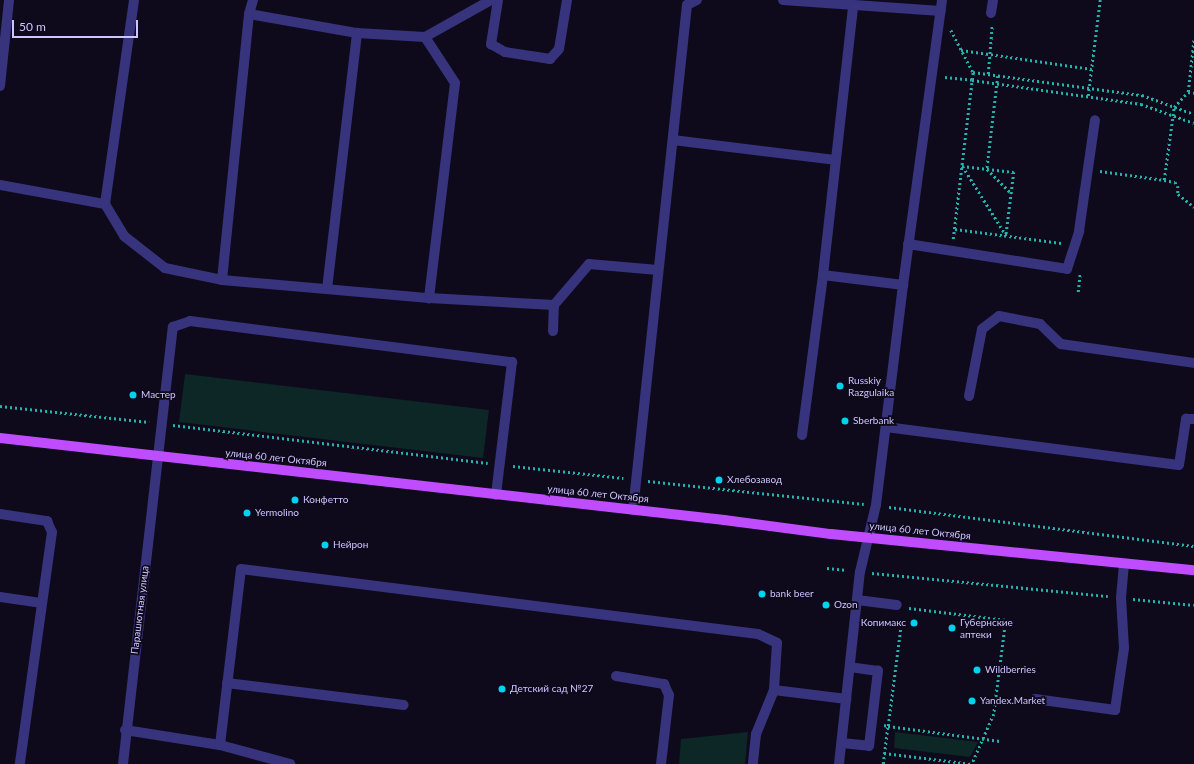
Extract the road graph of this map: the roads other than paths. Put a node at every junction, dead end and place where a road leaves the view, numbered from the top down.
1 (9, 0) edge
2 (134, 0) edge
3 (253, 0) edge
4 (491, 0) edge
5 (498, 0) edge
6 (567, 0) edge
7 (697, 0) edge
8 (783, 0) edge
9 (942, 0) edge
10 (993, 0) edge
11 (853, 6) junction
12 (941, 11) junction
13 (991, 13) road end
14 (250, 14) junction
15 (357, 33) junction
16 (425, 37) junction
17 (0, 86) edge
18 (1095, 120) dead end
19 (673, 140) junction
20 (835, 160) junction
21 (0, 185) edge
22 (105, 204) junction
23 (908, 244) junction
24 (658, 270) junction
25 (823, 275) junction
26 (222, 280) junction
27 (902, 285) junction
28 (327, 289) junction
29 (429, 298) junction
30 (554, 305) junction
31 (553, 331) dead end
32 (1194, 363) edge
33 (969, 396) dead end
34 (1194, 419) edge
35 (886, 427) junction
36 (802, 435) dead end
37 (0, 438) edge
38 (157, 457) junction
39 (496, 495) junction
40 (633, 510) junction
41 (0, 514) edge
42 (868, 538) junction
43 (1124, 564) junction
44 (1194, 570) edge
45 (0, 597) edge
46 (857, 600) junction
47 (41, 603) junction
48 (900, 606) road end
49 (850, 667) junction
50 (616, 676) dead end
51 (227, 682) junction
52 (774, 690) junction
53 (846, 699) junction
54 (1035, 699) dead end
55 (404, 705) dead end
56 (126, 730) junction
57 (842, 743) junction
58 (220, 745) junction
59 (20, 764) edge
60 (123, 764) edge
61 (290, 764) edge
62 (661, 764) edge
63 (753, 764) edge
64 (839, 764) edge

1 - 17 street
2 - 22 street
3 - 14 street
4 - 16 street
5 - 6 street
7 - 19 street
8 - 11 street
9 - 12 street
10 - 13 street
11 - 12 street
11 - 20 street
12 - 23 street
14 - 15 street
14 - 26 street
15 - 16 street
15 - 28 street
16 - 29 street
18 - 23 street
19 - 20 street
19 - 24 street
20 - 25 street
21 - 22 street
22 - 26 street
23 - 27 street
24 - 30 street
24 - 40 street
25 - 27 street
25 - 36 street
26 - 28 street
27 - 35 street
28 - 29 street
29 - 30 street
30 - 31 street
32 - 33 street
34 - 35 street
35 - 42 street
37 - 38 main road, улица 60 лет Октября
38 - 39 main road, улица 60 лет Октября
38 - 39 street, Парашютная улица
38 - 56 street, Парашютная улица
39 - 40 main road, улица 60 лет Октября
40 - 42 main road, улица 60 лет Октября
41 - 47 street
42 - 43 main road, улица 60 лет Октября
42 - 46 street
43 - 44 main road, улица 60 лет Октября
43 - 54 street
45 - 47 street
46 - 48 street
46 - 49 street
47 - 59 street
49 - 53 street
49 - 57 street
50 - 62 street
51 - 52 street
51 - 55 street
51 - 58 street
52 - 53 street
52 - 63 street
53 - 57 street
56 - 58 street
56 - 60 street, Парашютная улица
57 - 64 street
58 - 61 street

